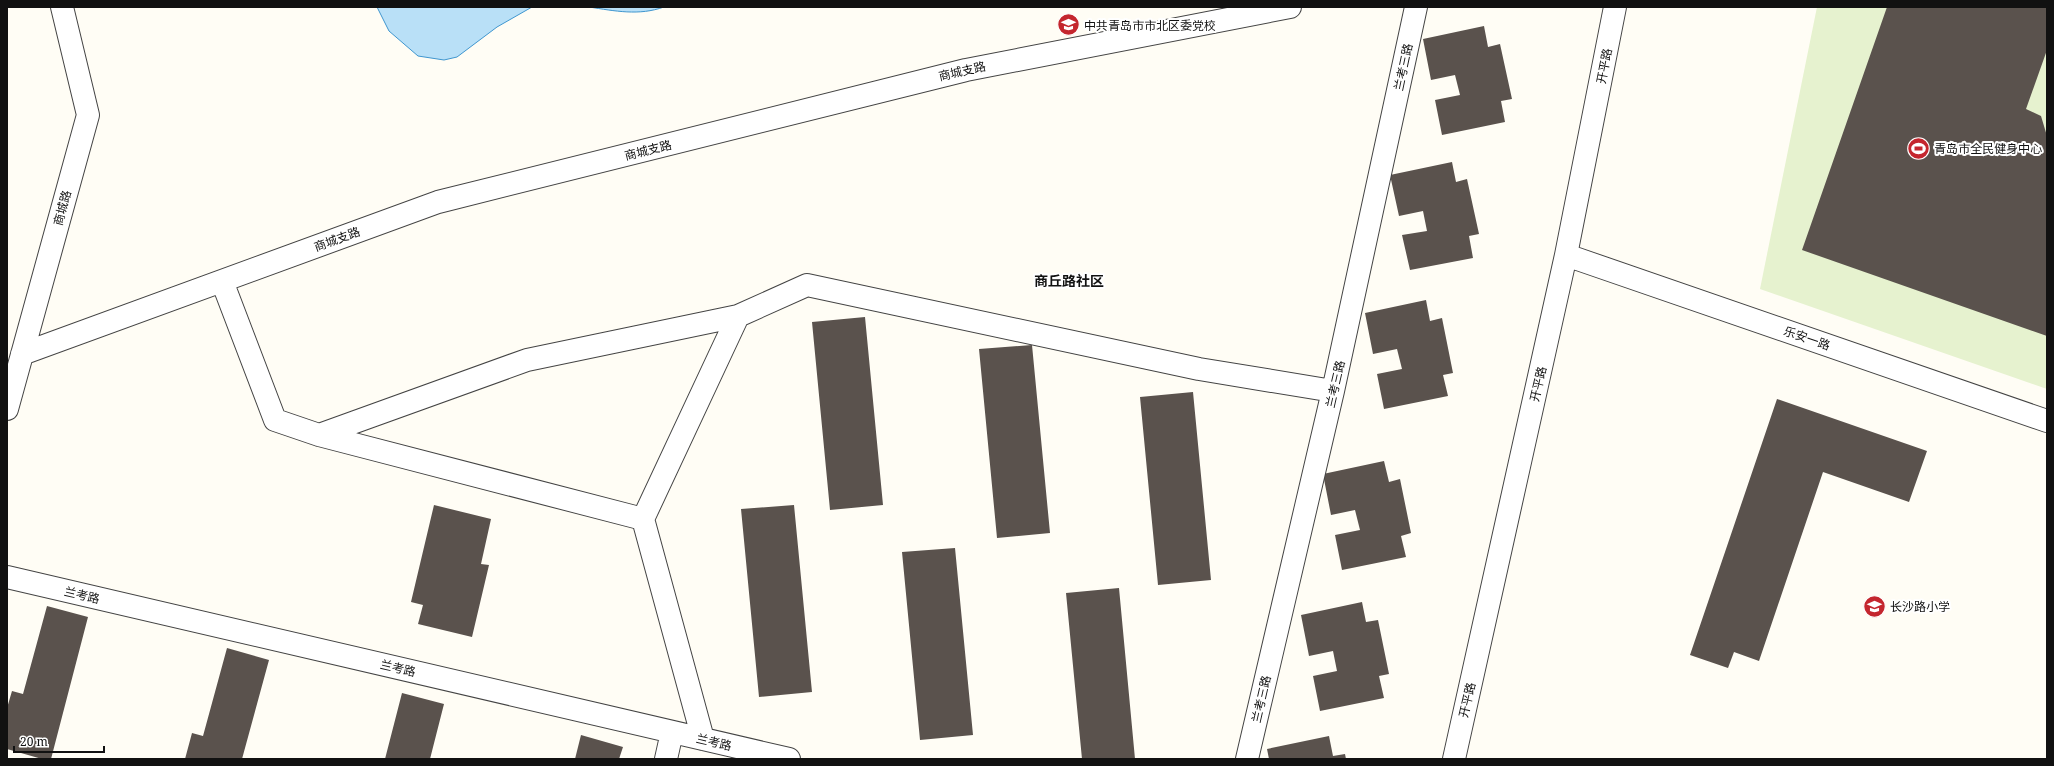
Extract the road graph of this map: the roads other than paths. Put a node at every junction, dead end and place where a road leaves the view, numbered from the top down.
1 (62, 7) edge
2 (1290, 7) edge
3 (1416, 7) edge
4 (1616, 7) edge
5 (1566, 255) junction
6 (222, 281) junction
7 (738, 316) junction
8 (22, 354) junction
9 (1333, 391) junction
10 (7, 409) edge
11 (2047, 421) edge
12 (320, 435) junction
13 (643, 519) junction
14 (7, 578) edge
15 (672, 732) junction
16 (703, 739) junction
17 (666, 759) edge
18 (789, 759) edge
19 (1247, 759) edge
20 (1454, 759) edge

1 - 8 street, 商城路
2 - 6 street, 商城支路
3 - 9 street, 兰考三路
4 - 5 street, 开平路
5 - 11 street, 乐安一路
5 - 20 street, 开平路
6 - 8 street, 商城支路
6 - 12 street
7 - 9 street
7 - 12 street
7 - 13 street
8 - 10 street, 商城路
9 - 19 street, 兰考三路
12 - 13 street
13 - 16 street
14 - 15 street, 兰考路
15 - 16 street, 兰考路
15 - 17 street
16 - 18 street, 兰考路

